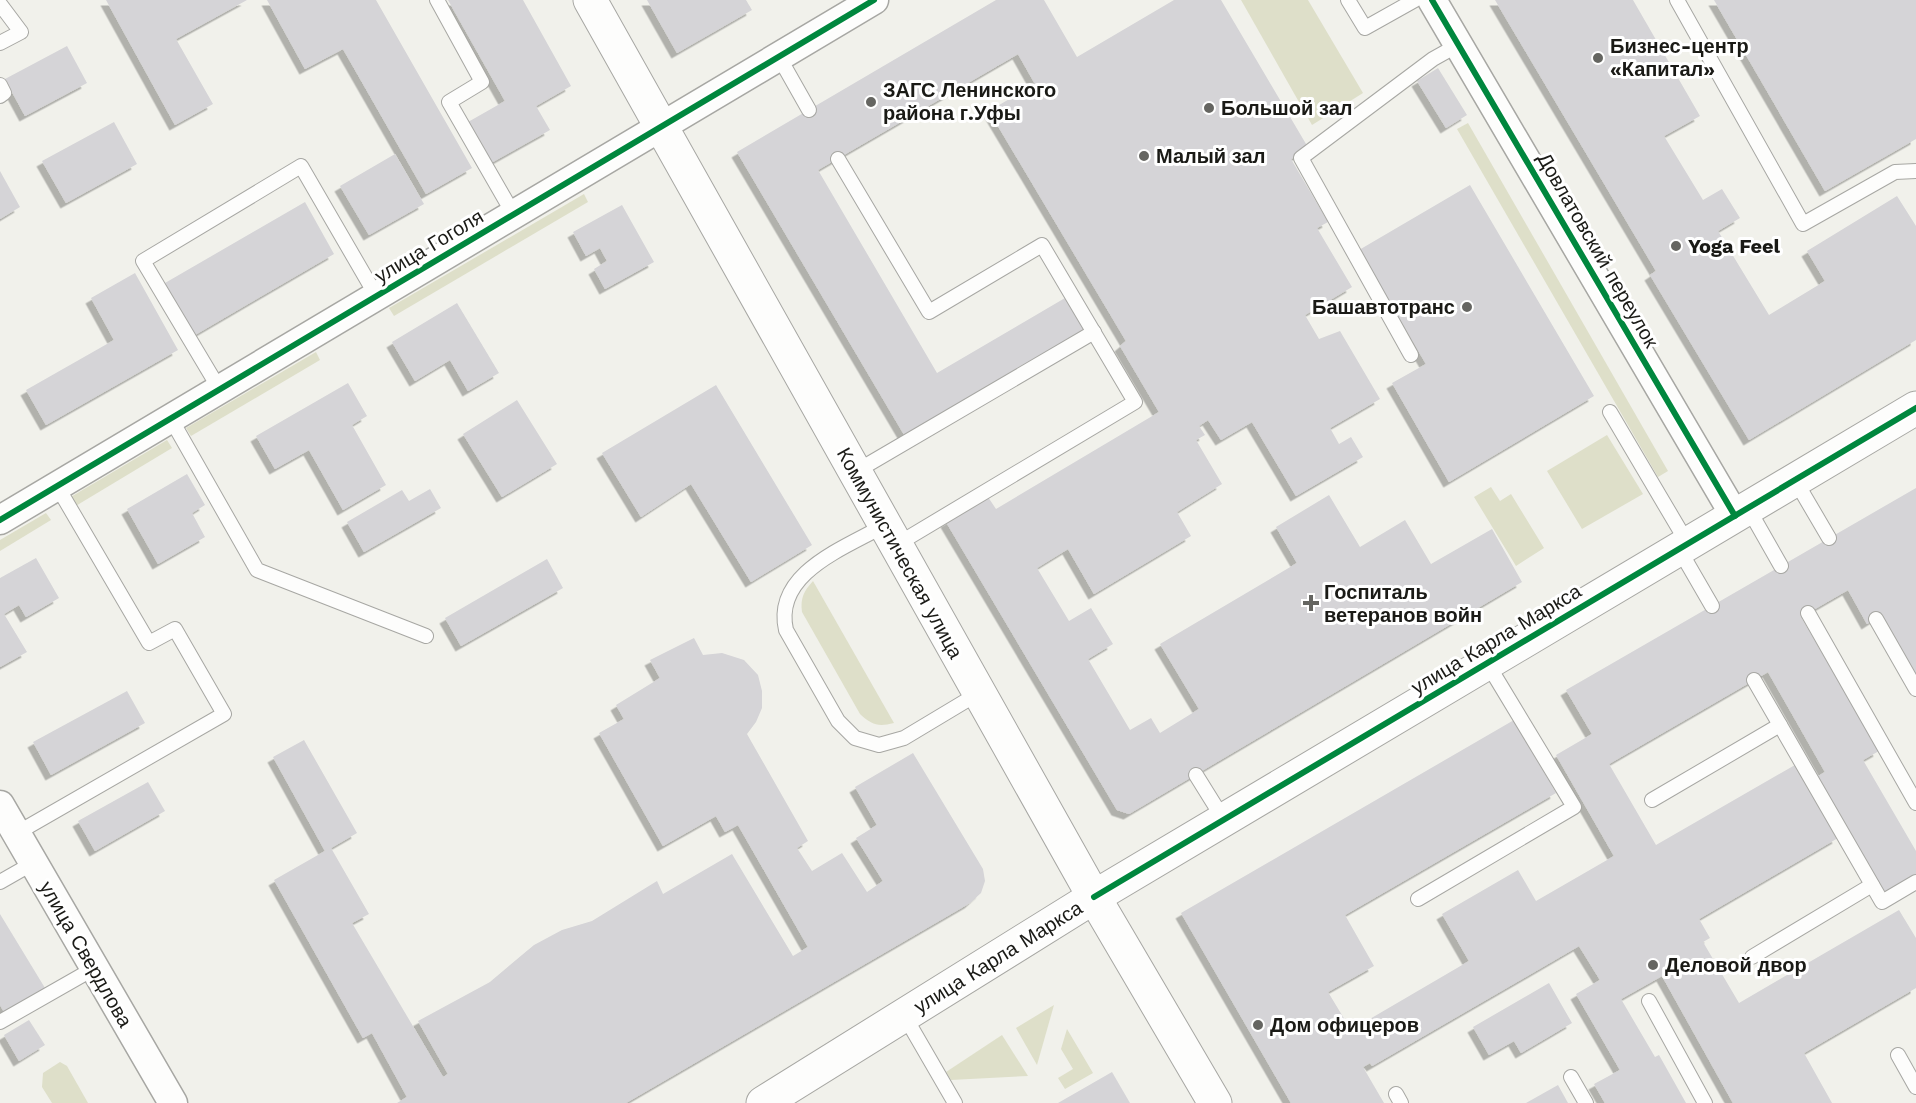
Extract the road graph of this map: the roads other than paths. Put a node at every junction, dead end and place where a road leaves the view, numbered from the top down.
1 (437, 0) edge
2 (590, 0) edge
3 (874, 0) edge
4 (1348, 0) edge
5 (1415, 0) edge
6 (1432, 0) edge
7 (1677, 0) edge
8 (0, 4) edge
9 (0, 43) edge
10 (1458, 45) junction
11 (779, 57) junction
12 (0, 85) edge
13 (0, 96) edge
14 (809, 110) dead end
15 (662, 128) junction
16 (838, 159) dead end
17 (1916, 171) edge
18 (514, 215) junction
19 (377, 297) junction
20 (1094, 332) junction
21 (1411, 355) dead end
22 (220, 390) junction
23 (1916, 408) edge
24 (1610, 412) dead end
25 (171, 419) junction
26 (855, 472) junction
27 (1795, 480) junction
28 (57, 486) junction
29 (1742, 512) junction
30 (0, 520) edge
31 (890, 535) junction
32 (1828, 538) dead end
33 (1684, 547) junction
34 (1781, 566) dead end
35 (1712, 606) dead end
36 (1808, 613) dead end
37 (1876, 619) dead end
38 (426, 636) dead end
39 (1487, 663) junction
40 (1754, 680) dead end
41 (1916, 689) edge
42 (979, 693) junction
43 (1780, 725) junction
44 (1196, 775) dead end
45 (1652, 800) dead end
46 (1916, 803) edge
47 (0, 805) edge
48 (1224, 819) junction
49 (17, 833) junction
50 (35, 862) junction
51 (0, 882) edge
52 (1916, 882) edge
53 (1872, 885) junction
54 (1094, 897) junction
55 (1418, 899) dead end
56 (1752, 957) dead end
57 (93, 969) junction
58 (1649, 1002) dead end
59 (904, 1015) junction
60 (0, 1022) edge
61 (1898, 1055) dead end
62 (1571, 1077) dead end
63 (1916, 1087) edge
64 (173, 1103) edge
65 (764, 1103) edge
66 (955, 1103) edge
67 (1215, 1103) edge
68 (1586, 1103) edge
69 (1706, 1103) edge

1 - 18 lane
2 - 15 main road, Коммунистическая улица
3 - 11 street, улица Гоголя
4 - 5 lane
6 - 10 street, Довлатовский переулок
7 - 17 lane
8 - 9 lane
10 - 21 lane
10 - 29 street, Довлатовский переулок
11 - 14 lane
11 - 15 street, улица Гоголя
12 - 13 lane
15 - 18 street, улица Гоголя
15 - 26 main road, Коммунистическая улица
16 - 20 lane
18 - 19 street, улица Гоголя
19 - 22 street, улица Гоголя
19 - 22 lane
20 - 26 lane
20 - 31 lane
22 - 25 street, улица Гоголя
23 - 27 main road, улица Карла Маркса
24 - 33 lane
25 - 28 street, улица Гоголя
25 - 38 lane
26 - 31 main road, Коммунистическая улица
27 - 29 main road, улица Карла Маркса
27 - 32 lane
28 - 30 street, улица Гоголя
28 - 49 lane
29 - 33 main road, улица Карла Маркса
29 - 34 lane
31 - 42 main road, Коммунистическая улица
31 - 42 lane
33 - 35 lane
33 - 39 main road, улица Карла Маркса
36 - 46 lane
37 - 41 lane
39 - 48 main road, улица Карла Маркса
39 - 55 lane
40 - 43 lane
42 - 54 main road, Коммунистическая улица
43 - 45 lane
43 - 53 lane
44 - 48 lane
47 - 49 street, улица Свердлова
48 - 54 main road, улица Карла Маркса
49 - 50 street, улица Свердлова
50 - 51 lane
50 - 57 street, улица Свердлова
52 - 53 lane
53 - 56 lane
54 - 59 main road, улица Карла Маркса
54 - 67 main road, Коммунистическая улица
57 - 60 lane
57 - 64 street, улица Свердлова
58 - 69 lane
59 - 65 main road, улица Карла Маркса
59 - 66 lane
61 - 63 lane
62 - 68 lane

